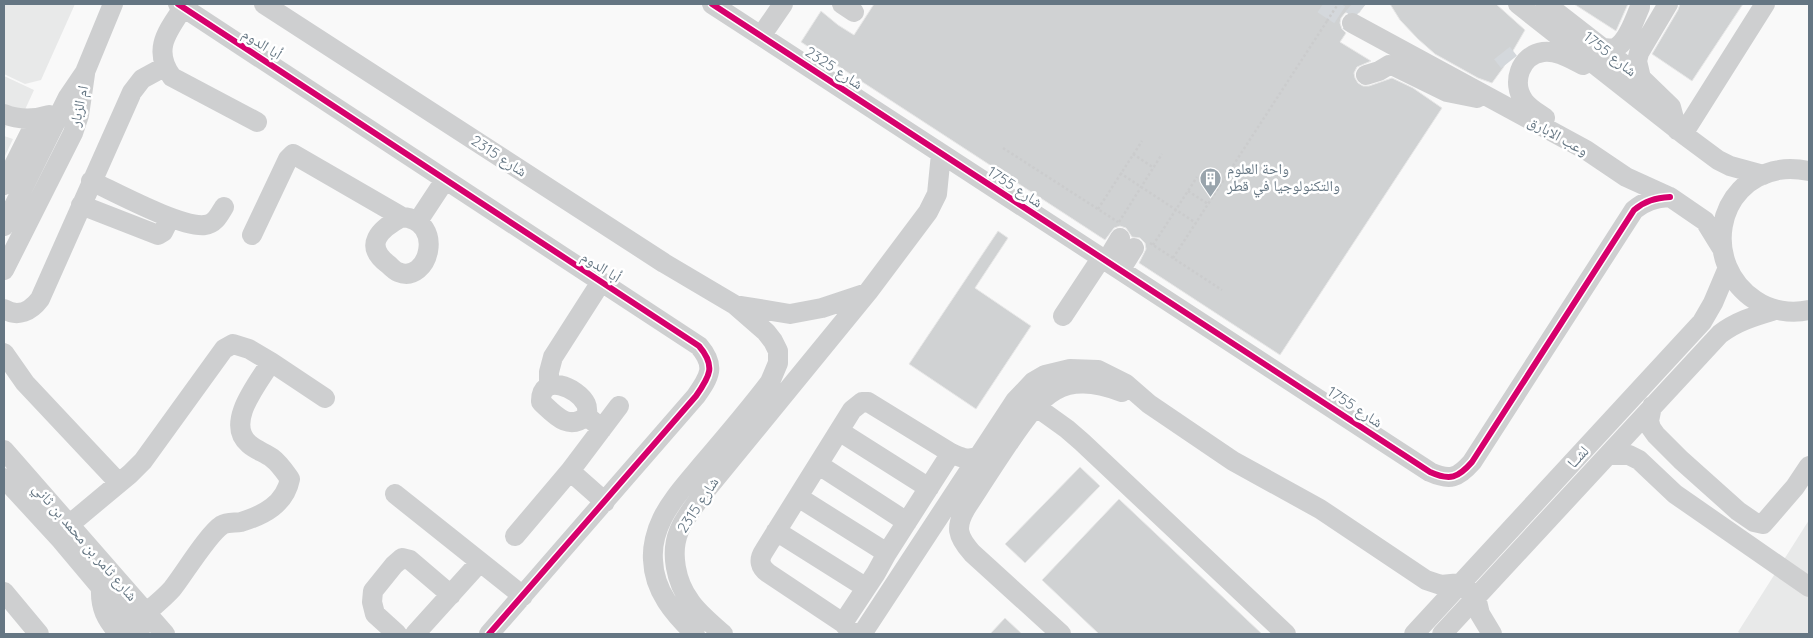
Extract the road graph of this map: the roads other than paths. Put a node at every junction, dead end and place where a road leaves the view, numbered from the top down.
1 (114, 4) edge
2 (264, 4) edge
3 (712, 4) edge
4 (783, 4) edge
5 (1518, 4) edge
6 (1546, 4) edge
7 (1640, 4) edge
8 (1668, 4) edge
9 (1766, 4) edge
10 (180, 6) edge
11 (1356, 17) tunnel mouth
12 (761, 36) junction
13 (1602, 48) junction
14 (164, 67) junction
15 (85, 72) junction
16 (1366, 75) dead end
17 (1633, 83) junction
18 (1707, 97) junction
19 (1493, 100) junction
20 (1671, 107) junction
21 (60, 111) junction
22 (4, 114) edge
23 (37, 119) junction
24 (257, 122) dead end
25 (1680, 132) junction
26 (1586, 150) junction
27 (941, 154) junction
28 (1809, 171) edge
29 (1763, 175) junction
30 (1626, 177) junction
31 (446, 180) junction
32 (91, 181) junction
33 (4, 185) edge
34 (1670, 197) junction
35 (81, 206) junction
36 (224, 207) dead end
37 (149, 208) junction
38 (1634, 210) junction
39 (170, 218) junction
40 (4, 226) edge
41 (140, 229) junction
42 (252, 235) dead end
43 (1133, 237) road end
44 (1721, 247) junction
45 (1110, 262) junction
46 (4, 270) edge
47 (1727, 270) junction
48 (601, 282) junction
49 (868, 292) junction
50 (735, 305) junction
51 (4, 309) edge
52 (1775, 310) junction
53 (1809, 310) edge
54 (1063, 316) dead end
55 (4, 353) edge
56 (271, 362) junction
57 (548, 386) junction
58 (325, 398) dead end
59 (1149, 404) junction
60 (619, 406) dead end
61 (1035, 406) junction
62 (1652, 406) junction
63 (587, 416) junction
64 (602, 429) junction
65 (839, 431) junction
66 (4, 450) edge
67 (951, 453) junction
68 (1608, 455) junction
69 (978, 457) junction
70 (1682, 460) junction
71 (819, 465) junction
72 (1809, 466) edge
73 (570, 470) junction
74 (7, 482) edge
75 (1661, 482) junction
76 (119, 483) junction
77 (929, 488) junction
78 (395, 494) dead end
79 (798, 497) junction
80 (605, 502) junction
81 (907, 522) junction
82 (70, 524) junction
83 (776, 531) junction
84 (515, 536) dead end
85 (887, 553) junction
86 (480, 562) junction
87 (1461, 583) junction
88 (866, 587) junction
89 (1809, 587) edge
90 (101, 588) junction
91 (4, 592) edge
92 (451, 594) junction
93 (523, 596) junction
94 (1476, 597) junction
95 (147, 612) junction
96 (848, 628) edge
97 (40, 634) edge
98 (119, 634) edge
99 (140, 634) edge
100 (165, 634) edge
101 (397, 634) edge
102 (415, 634) edge
103 (489, 634) edge
104 (695, 634) edge
105 (723, 634) edge
106 (862, 634) edge
107 (1061, 634) edge
108 (1286, 634) edge
109 (1414, 634) edge
110 (1442, 634) edge
111 (1492, 634) edge

1 - 15 street
2 - 50 street, شارع 2315
3 - 12 street, شارع 2325
4 - 12 street
5 - 17 street
6 - 13 street, شارع 1755
7 - 13 street
8 - 17 street
9 - 18 street
10 - 14 street
10 - 31 street, أبا الدوم
11 - 19 street, وعب الابارق
12 - 27 street, شارع 2325
13 - 17 street, شارع 1755
14 - 24 street
14 - 32 street
15 - 21 street, ام الزبار
15 - 46 street, ام الزبار
16 - 19 street
17 - 20 street, شارع 1755
17 - 25 street
17 - 26 street
18 - 20 street
18 - 25 street
19 - 26 street, وعب الابارق
20 - 25 street
21 - 23 street
21 - 40 street, ام الزبار
22 - 23 street
23 - 33 street
25 - 29 street
26 - 30 street, وعب الابارق
27 - 45 street, شارع 1755
27 - 49 street, شارع 2315
28 - 29 street
29 - 44 street
30 - 34 street, وعب الابارق
30 - 38 street
31 - 42 street
31 - 48 street, أبا الدوم
32 - 35 street
32 - 37 street
34 - 38 street
34 - 44 street, وعب الابارق
35 - 41 street
35 - 51 street
36 - 39 street
37 - 39 street
37 - 41 street
38 - 45 street, شارع 1755
39 - 41 street
43 - 45 street
44 - 47 street
45 - 54 street
47 - 52 street
47 - 87 street, لشــا
48 - 57 street
48 - 80 street, أبا الدوم
49 - 50 street, شارع 2315
49 - 105 street, شارع 2315
50 - 104 street, شارع 2315
52 - 53 street
52 - 62 street, لشــا
55 - 76 street
56 - 58 street
56 - 76 street
56 - 95 street
57 - 63 street
57 - 63 street
59 - 61 street
59 - 69 street
59 - 87 street
60 - 64 street
61 - 107 street
61 - 108 street
62 - 68 street, لشــا
62 - 70 street
63 - 64 street
64 - 73 street
65 - 67 street
65 - 71 street
65 - 77 street
66 - 82 street, شارع ثامر بن محمد بن ثاني
67 - 69 street
67 - 77 street
68 - 75 street
68 - 94 street, لشــا
69 - 106 street
70 - 72 street
70 - 75 street
71 - 79 street
71 - 81 street
73 - 80 street
73 - 84 street
74 - 90 street, شارع ثامر بن محمد بن ثاني
75 - 89 street
76 - 82 street
77 - 81 street
78 - 86 street
79 - 83 street
79 - 85 street
80 - 93 street, أبا الدوم
81 - 85 street
82 - 95 street, شارع ثامر بن محمد بن ثاني
83 - 88 street
83 - 96 street
85 - 88 street
86 - 92 street
86 - 93 street
87 - 94 street
87 - 109 street, لشــا
88 - 96 street
90 - 98 street
90 - 99 street, شارع ثامر بن محمد بن ثاني
91 - 97 street
92 - 101 street
92 - 102 street
93 - 103 street, أبا الدوم
94 - 110 street, لشــا
94 - 111 street
95 - 100 street, شارع ثامر بن محمد بن ثاني

